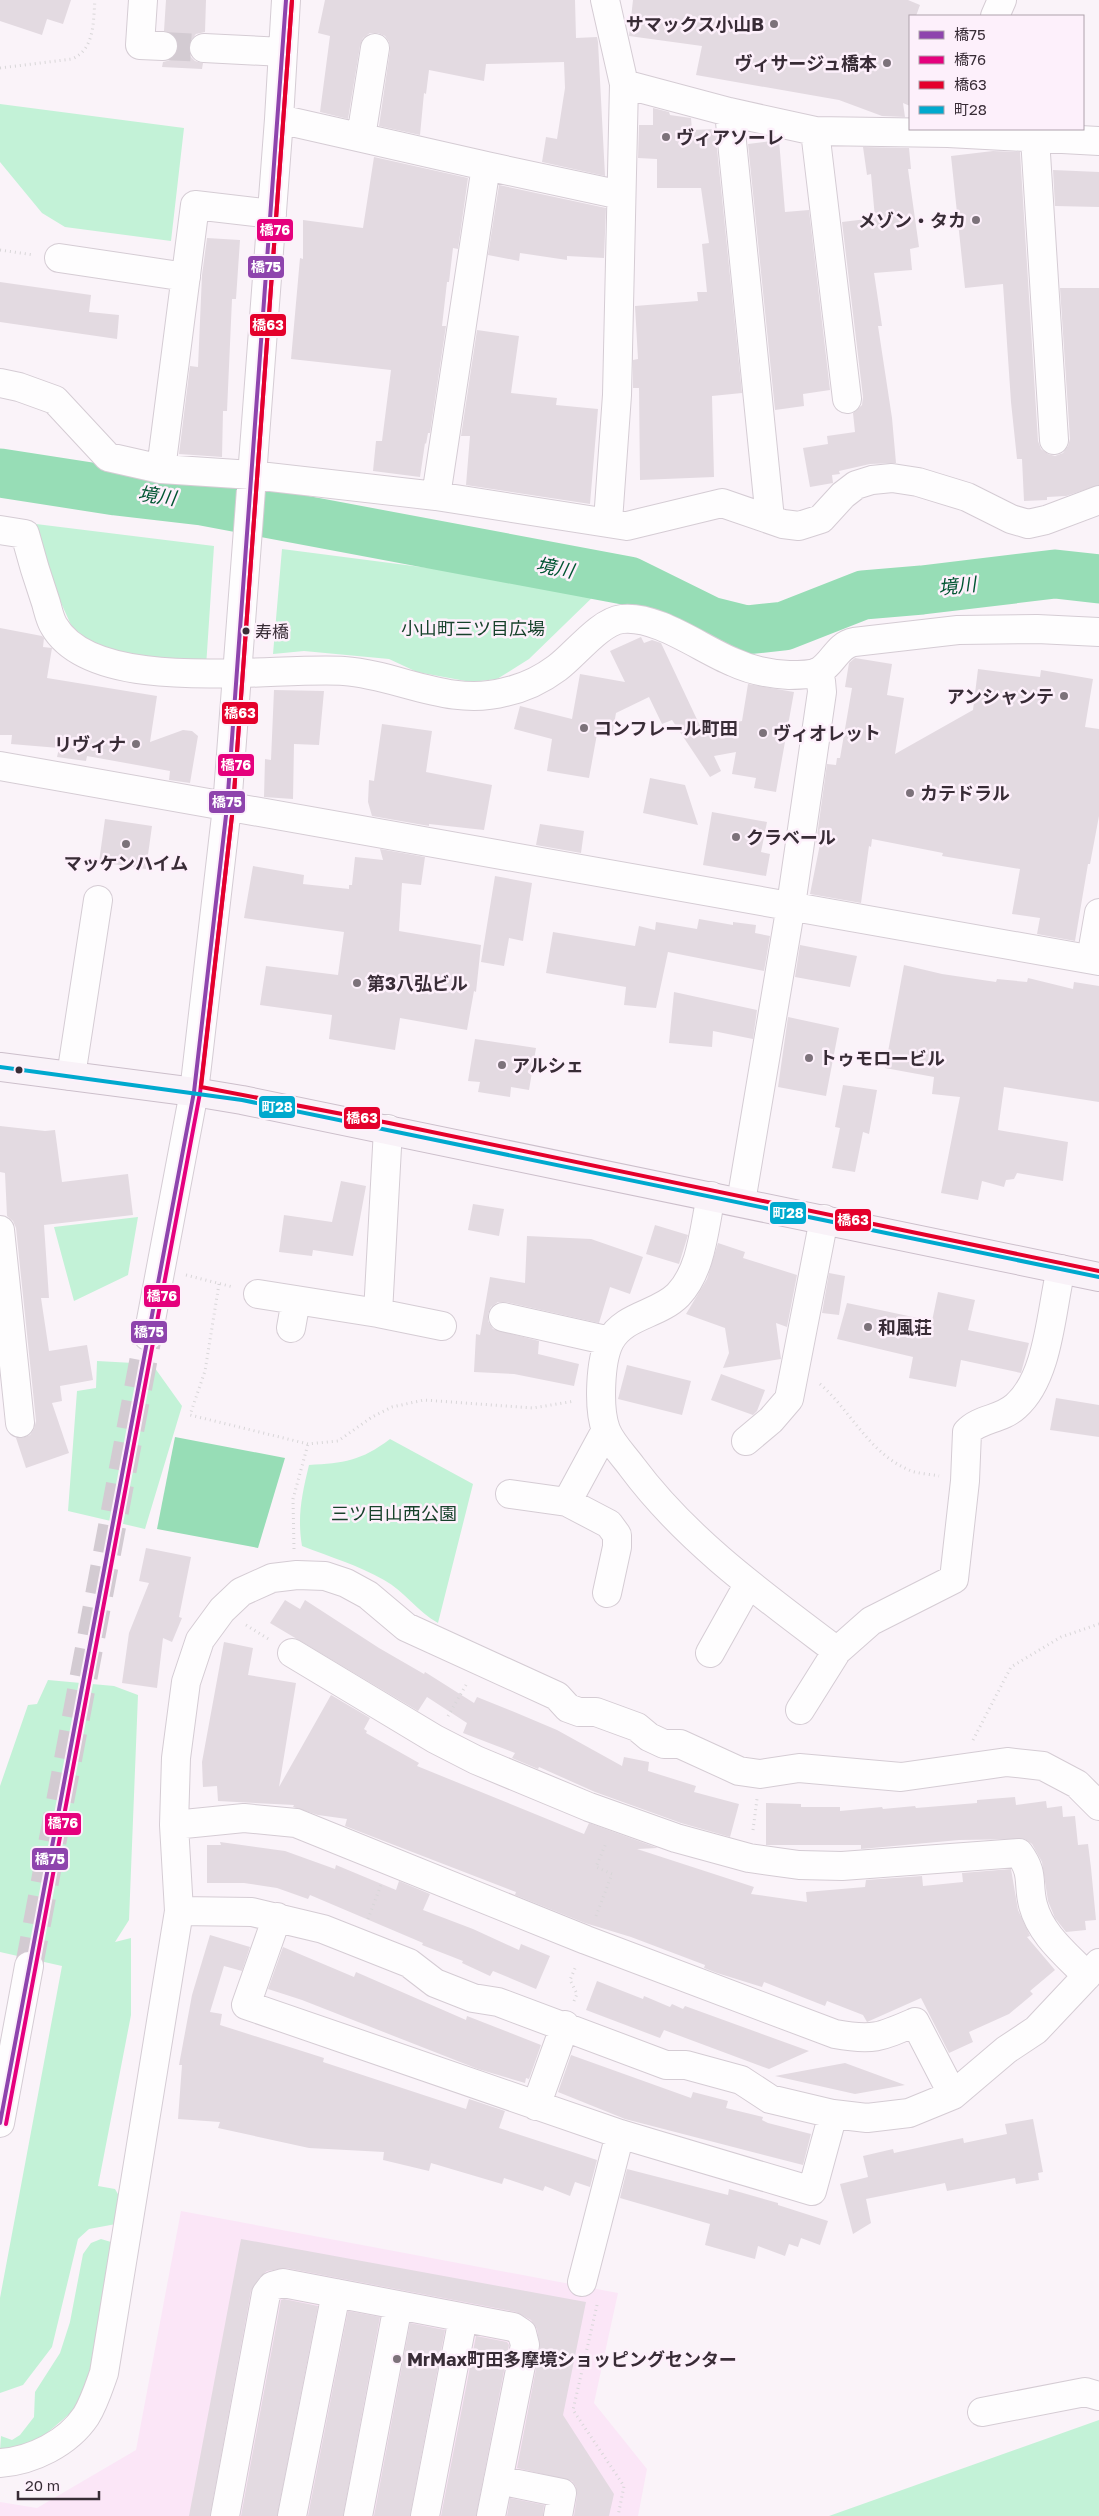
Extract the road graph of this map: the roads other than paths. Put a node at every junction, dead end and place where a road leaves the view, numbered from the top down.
1 (143, 0) edge
2 (286, 0) edge
3 (605, 0) edge
4 (1002, 0) edge
5 (995, 15) edge
6 (163, 46) tunnel mouth
7 (204, 48) tunnel mouth
8 (375, 48) dead end
9 (283, 52) junction
10 (624, 84) junction
11 (729, 112) junction
12 (279, 119) junction
13 (814, 131) junction
14 (949, 131) edge
15 (361, 137) junction
16 (1035, 138) junction
17 (1099, 142) edge
18 (486, 166) junction
19 (621, 195) junction
20 (272, 214) junction
21 (59, 258) road end
22 (186, 276) junction
23 (0, 383) edge
24 (847, 399) dead end
25 (1054, 440) dead end
26 (161, 469) junction
27 (252, 480) junction
28 (436, 496) junction
29 (1099, 500) edge
30 (770, 519) junction
31 (617, 524) junction
32 (0, 530) edge
33 (1099, 632) edge
34 (817, 672) junction
35 (238, 673) junction
36 (0, 766) edge
37 (227, 807) junction
38 (98, 900) dead end
39 (791, 906) junction
40 (1099, 913) edge
41 (1095, 960) edge
42 (0, 1067) edge
43 (71, 1076) junction
44 (194, 1092) junction
45 (388, 1129) junction
46 (711, 1196) junction
47 (741, 1202) junction
48 (824, 1220) junction
49 (0, 1230) edge
50 (1061, 1269) junction
51 (1099, 1277) edge
52 (246, 1291) road end
53 (296, 1300) junction
54 (378, 1313) junction
55 (503, 1317) dead end
56 (442, 1326) dead end
57 (291, 1328) dead end
58 (148, 1336) tunnel mouth
59 (610, 1341) junction
60 (20, 1423) dead end
61 (606, 1430) junction
62 (746, 1441) dead end
63 (510, 1494) dead end
64 (567, 1502) junction
65 (748, 1585) junction
66 (607, 1593) dead end
67 (837, 1651) junction
68 (292, 1653) road end
69 (710, 1653) dead end
70 (800, 1710) dead end
71 (1099, 1806) edge
72 (174, 1825) junction
73 (179, 1911) junction
74 (277, 1917) junction
75 (30, 1966) tunnel mouth
76 (1093, 1970) edge
77 (565, 2026) junction
78 (953, 2095) junction
79 (536, 2106) junction
80 (833, 2114) junction
81 (0, 2123) edge
82 (620, 2134) junction
83 (582, 2282) road end
84 (336, 2293) junction
85 (398, 2305) junction
86 (463, 2318) junction
87 (1099, 2396) edge
88 (982, 2412) dead end
89 (0, 2463) edge
90 (498, 2480) junction
91 (225, 2516) edge
92 (292, 2516) edge
93 (358, 2516) edge
94 (425, 2516) edge
95 (491, 2516) edge
96 (558, 2516) edge

1 - 6 street
2 - 9 street
3 - 10 street
4 - 5 street
7 - 9 street
8 - 15 street
9 - 12 street
10 - 11 street
10 - 19 street
11 - 13 street
11 - 30 street
12 - 15 street
12 - 20 street
13 - 14 street
13 - 24 street
14 - 16 street
15 - 18 street
16 - 17 street
16 - 25 street
18 - 19 street
18 - 28 street
19 - 31 street
20 - 22 street
20 - 27 street
21 - 22 street
22 - 26 street
23 - 26 street
26 - 27 street
27 - 28 street
27 - 35 street
28 - 31 street
29 - 30 street
30 - 31 street
32 - 35 street
33 - 34 street
34 - 35 street
34 - 39 street
35 - 37 street
36 - 37 street
37 - 39 street
37 - 44 street
38 - 43 street
39 - 41 street
39 - 47 street
40 - 41 street
42 - 43 main road
43 - 44 main road
44 - 45 main road
44 - 58 street
45 - 46 main road
45 - 54 street
46 - 47 main road
46 - 59 street
47 - 48 main road
48 - 50 main road
48 - 62 street
49 - 60 street
50 - 51 main road
50 - 67 street
52 - 53 street
53 - 54 street
53 - 57 street
54 - 56 street
55 - 59 street
59 - 61 street
61 - 64 street
61 - 65 street
63 - 64 street
64 - 66 street
65 - 67 street
65 - 69 street
67 - 70 street
68 - 76 street
71 - 72 street
72 - 73 street
72 - 78 street
73 - 74 street
73 - 89 street
74 - 77 street
74 - 79 street
75 - 81 street
76 - 78 street
77 - 79 street
77 - 80 street
78 - 80 street
79 - 82 street
80 - 82 street
82 - 83 street
84 - 85 street
84 - 91 street
84 - 92 street
85 - 86 street
85 - 93 street
86 - 90 street
86 - 94 street
87 - 88 street
90 - 95 street
90 - 96 street

